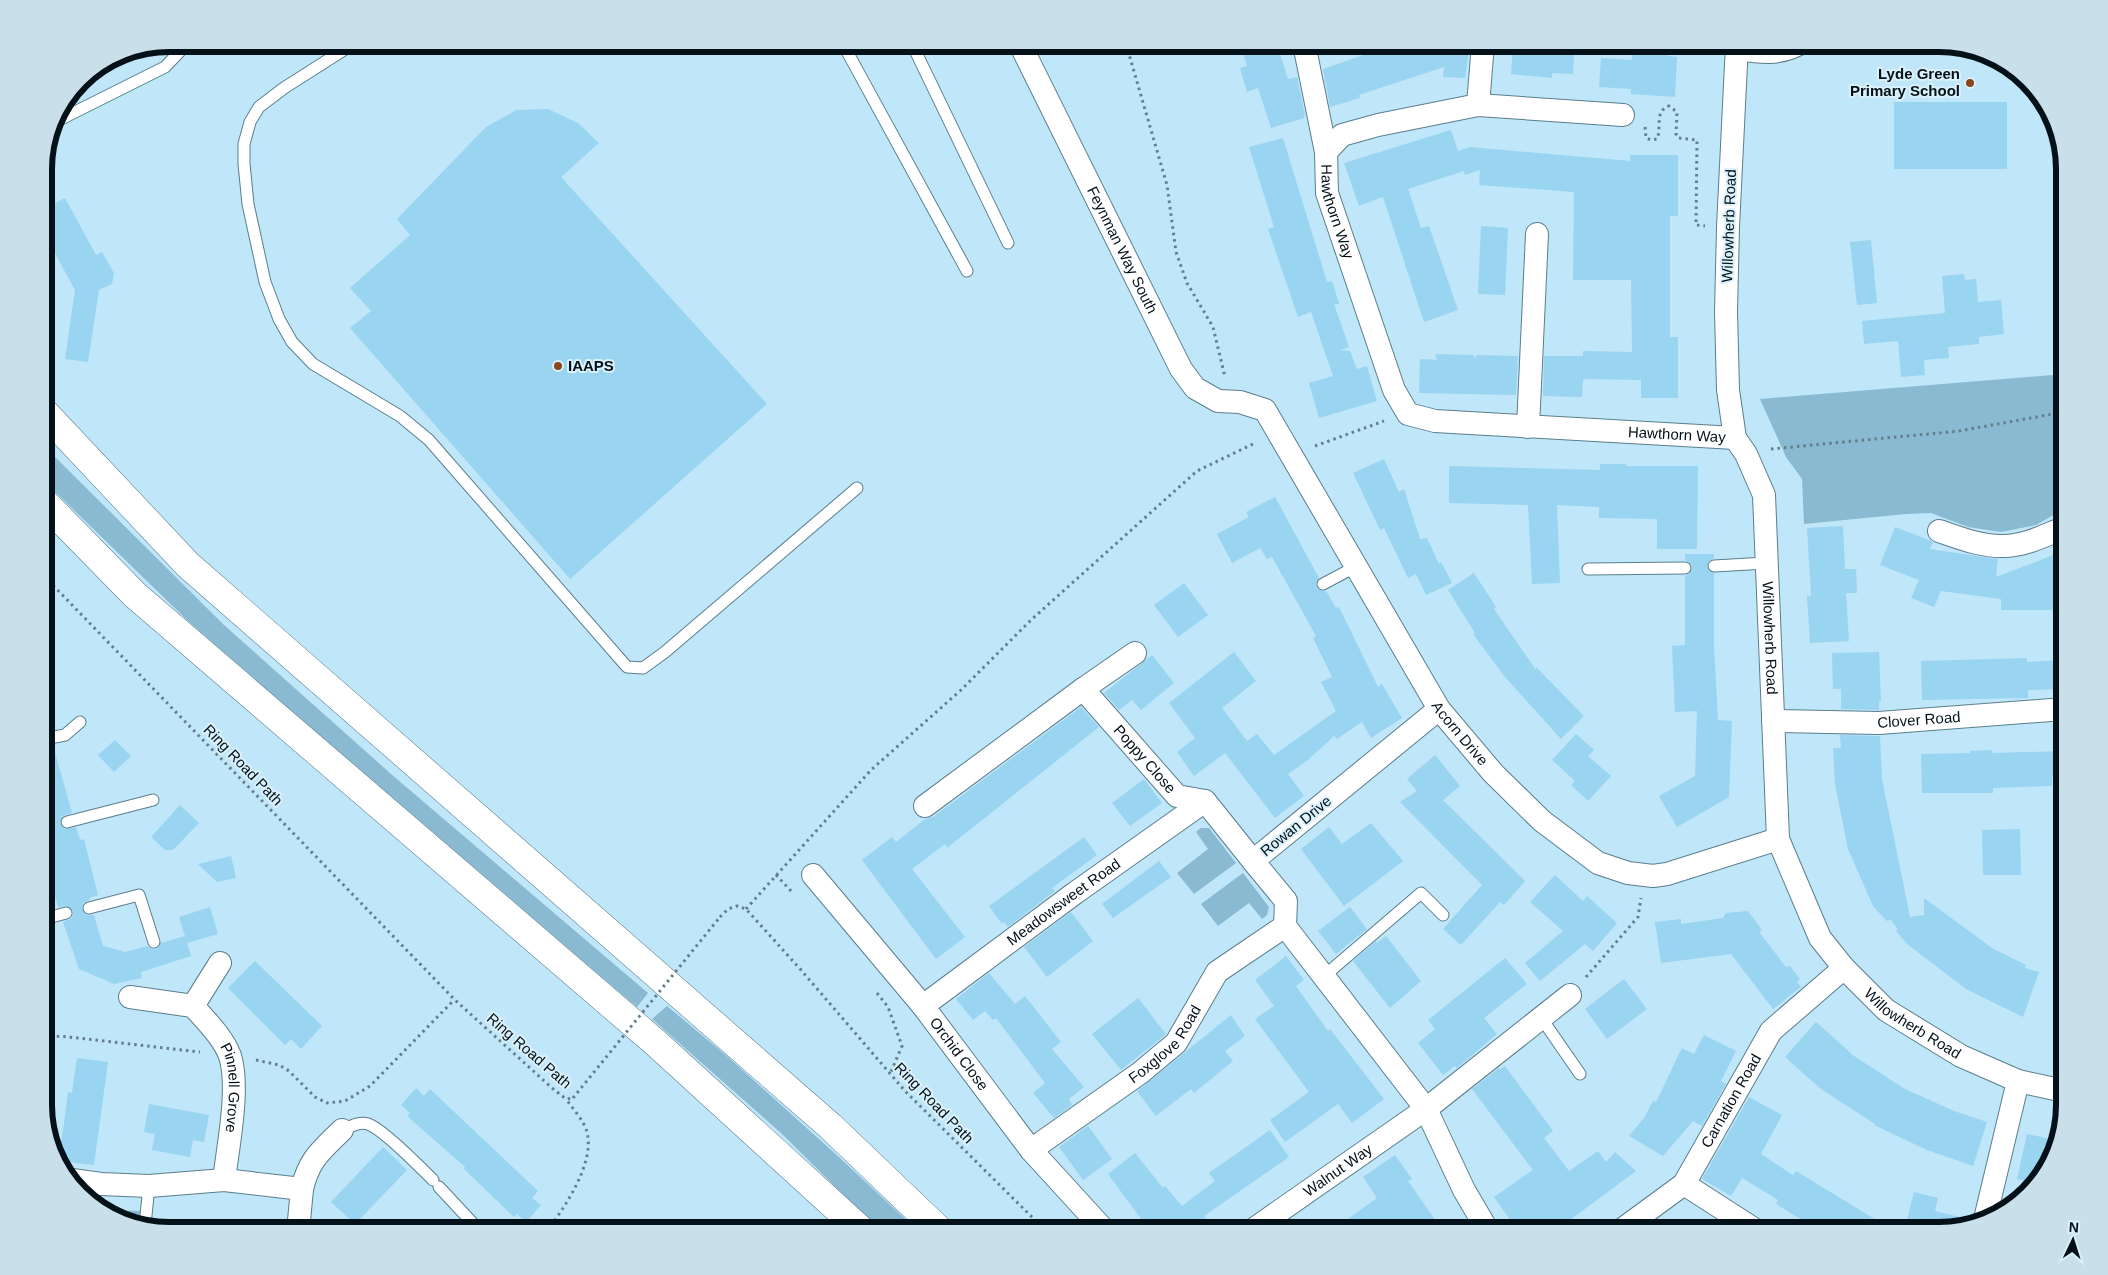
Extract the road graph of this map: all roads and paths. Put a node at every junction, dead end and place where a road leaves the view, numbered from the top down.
1 (177, 53) edge
2 (339, 53) edge
3 (848, 53) edge
4 (916, 53) edge
5 (1024, 53) edge
6 (1129, 53) edge
7 (1306, 53) edge
8 (1482, 53) edge
9 (1736, 53) edge
10 (1752, 53) edge
11 (1796, 53) edge
12 (1478, 105) junction
13 (1623, 116) dead end
14 (66, 117) edge
15 (1645, 125) dead end
16 (1326, 152) junction
17 (1728, 227) junction
18 (1537, 234) dead end
19 (1008, 243) dead end
20 (967, 271) dead end
21 (1218, 401) junction
22 (1265, 410) joint
23 (2055, 414) edge
24 (53, 422) edge
25 (1528, 426) junction
26 (1361, 429) dead end
27 (1740, 446) junction
28 (1292, 454) junction
29 (857, 488) dead end
30 (53, 511) edge
31 (2055, 531) edge
32 (1939, 532) dead end
33 (1766, 563) junction
34 (1356, 566) junction
35 (1714, 566) dead end
36 (1685, 568) dead end
37 (1588, 569) dead end
38 (1323, 584) dead end
39 (53, 585) edge
40 (1136, 653) dead end
41 (1083, 689) junction
42 (1439, 709) junction
43 (2056, 710) edge
44 (1773, 721) junction
45 (80, 722) dead end
46 (53, 737) edge
47 (153, 800) dead end
48 (1205, 801) junction
49 (925, 806) dead end
50 (67, 822) dead end
51 (1778, 839) junction
52 (1253, 861) junction
53 (776, 875) junction
54 (813, 875) dead end
55 (1645, 876) junction
56 (796, 895) dead end
57 (88, 908) dead end
58 (746, 909) junction
59 (66, 913) dead end
60 (1443, 915) dead end
61 (53, 917) edge
62 (1285, 926) junction
63 (154, 942) dead end
64 (220, 963) dead end
65 (1844, 968) junction
66 (1324, 976) junction
67 (872, 987) dead end
68 (1570, 995) joint
69 (130, 996) dead end
70 (455, 1000) junction
71 (193, 1006) junction
72 (924, 1006) junction
73 (1542, 1018) junction
74 (53, 1037) edge
75 (230, 1056) junction
76 (890, 1074) junction
77 (1580, 1074) dead end
78 (2018, 1081) junction
79 (2056, 1089) edge
80 (566, 1099) junction
81 (1426, 1110) junction
82 (342, 1130) joint
83 (1031, 1150) junction
84 (224, 1180) junction
85 (81, 1181) edge
86 (1684, 1184) junction
87 (150, 1186) junction
88 (302, 1190) junction
89 (1989, 1211) edge
90 (146, 1220) edge
91 (299, 1222) edge
92 (472, 1222) edge
93 (552, 1222) edge
94 (852, 1222) edge
95 (931, 1222) edge
96 (1037, 1222) edge
97 (1098, 1222) edge
98 (1264, 1222) edge
99 (1483, 1222) edge
100 (1632, 1222) edge
101 (1743, 1222) edge

1 - 14 lane
2 - 29 lane
3 - 20 lane
4 - 19 lane
5 - 21 street, Feynman Way South
6 - 21 path
7 - 16 street
8 - 12 street
9 - 17 street, Willowherb Road
10 - 11 lane
12 - 13 street, Hawthorn Way
12 - 16 street, Hawthorn Way
15 - 17 path
16 - 25 street, Hawthorn Way
17 - 27 street, Willowherb Road
18 - 25 street
21 - 22 street, Feynman Way South
22 - 28 street, Acorn Drive
23 - 27 path
24 - 95 highway
25 - 27 street, Hawthorn Way
26 - 28 path
27 - 33 street, Willowherb Road
28 - 34 street, Acorn Drive
28 - 53 path
30 - 94 highway
31 - 32 street
33 - 35 lane
33 - 44 street, Willowherb Road
34 - 38 lane
34 - 42 street, Acorn Drive
36 - 37 lane
39 - 70 path, Ring Road Path
40 - 41 street
41 - 48 street, Poppy Close
41 - 49 street
42 - 52 street, Rowan Drive
42 - 55 street, Acorn Drive
43 - 44 street, Clover Road
44 - 51 street, Willowherb Road
45 - 46 lane
47 - 50 lane
48 - 52 street
48 - 72 street, Meadowsweet Road
51 - 55 street, Acorn Drive
51 - 65 street, Willowherb Road
52 - 62 street, Rowan Drive
53 - 56 path
53 - 58 path
54 - 72 street, Orchid Close
55 - 68 path
57 - 63 lane
58 - 76 path, Ring Road Path
58 - 80 path, Ring Road Path, bridge
59 - 61 lane
60 - 66 lane
62 - 66 street
62 - 83 street, Foxglove Road
64 - 71 street
65 - 78 street, Willowherb Road
65 - 86 street, Carnation Road
66 - 81 street
67 - 76 path
68 - 73 street
69 - 71 street
70 - 75 path
70 - 80 path, Ring Road Path
71 - 75 street, Pinnell Grove
72 - 83 street, Orchid Close
73 - 77 lane
73 - 81 street
74 - 75 path
75 - 84 street, Pinnell Grove
76 - 96 path, Ring Road Path
78 - 79 street, Willowherb Road
78 - 89 street
80 - 93 path
81 - 98 street, Walnut Way
81 - 99 street
82 - 88 street
82 - 92 lane
83 - 97 street, Orchid Close
84 - 87 street
84 - 88 street
85 - 87 street
86 - 100 street, Carnation Road
86 - 101 street
87 - 90 lane
88 - 91 street

